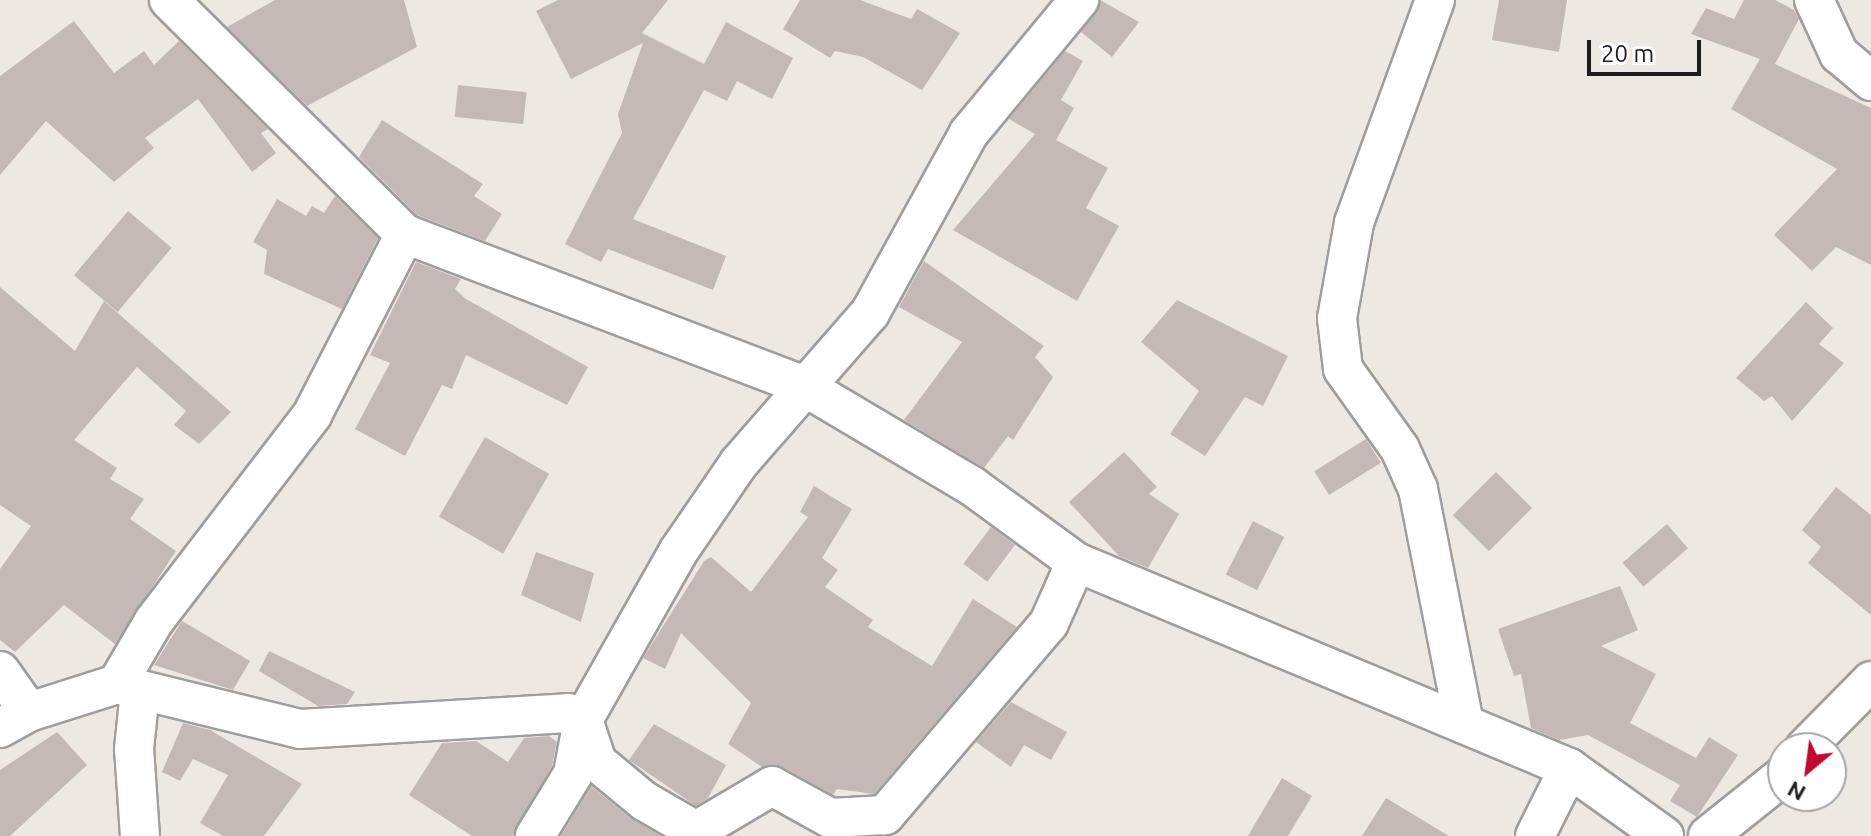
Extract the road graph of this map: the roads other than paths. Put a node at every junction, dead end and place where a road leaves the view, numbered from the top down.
1 (169, 0) edge
2 (1079, 0) edge
3 (1435, 0) edge
4 (1814, 0) edge
5 (1871, 81) edge
6 (405, 234) junction
7 (802, 385) junction
8 (1076, 562) junction
9 (0, 671) edge
10 (1871, 681) edge
11 (129, 688) junction
12 (14, 720) edge
13 (583, 720) junction
14 (1464, 724) junction
15 (1821, 732) edge
16 (1569, 768) junction
17 (1767, 789) edge
18 (880, 825) edge
19 (140, 836) edge
20 (535, 836) edge
21 (1535, 836) edge
22 (1664, 836) edge
23 (1708, 836) edge

1 - 6 street
2 - 7 street
3 - 14 street
4 - 5 street
6 - 7 street
6 - 11 street
7 - 8 street
7 - 13 street
8 - 14 street
8 - 18 street
9 - 12 street
10 - 15 street
11 - 12 street
11 - 13 street
11 - 19 street
13 - 18 street
13 - 20 street
14 - 16 street
16 - 21 street
16 - 22 street
17 - 23 street

